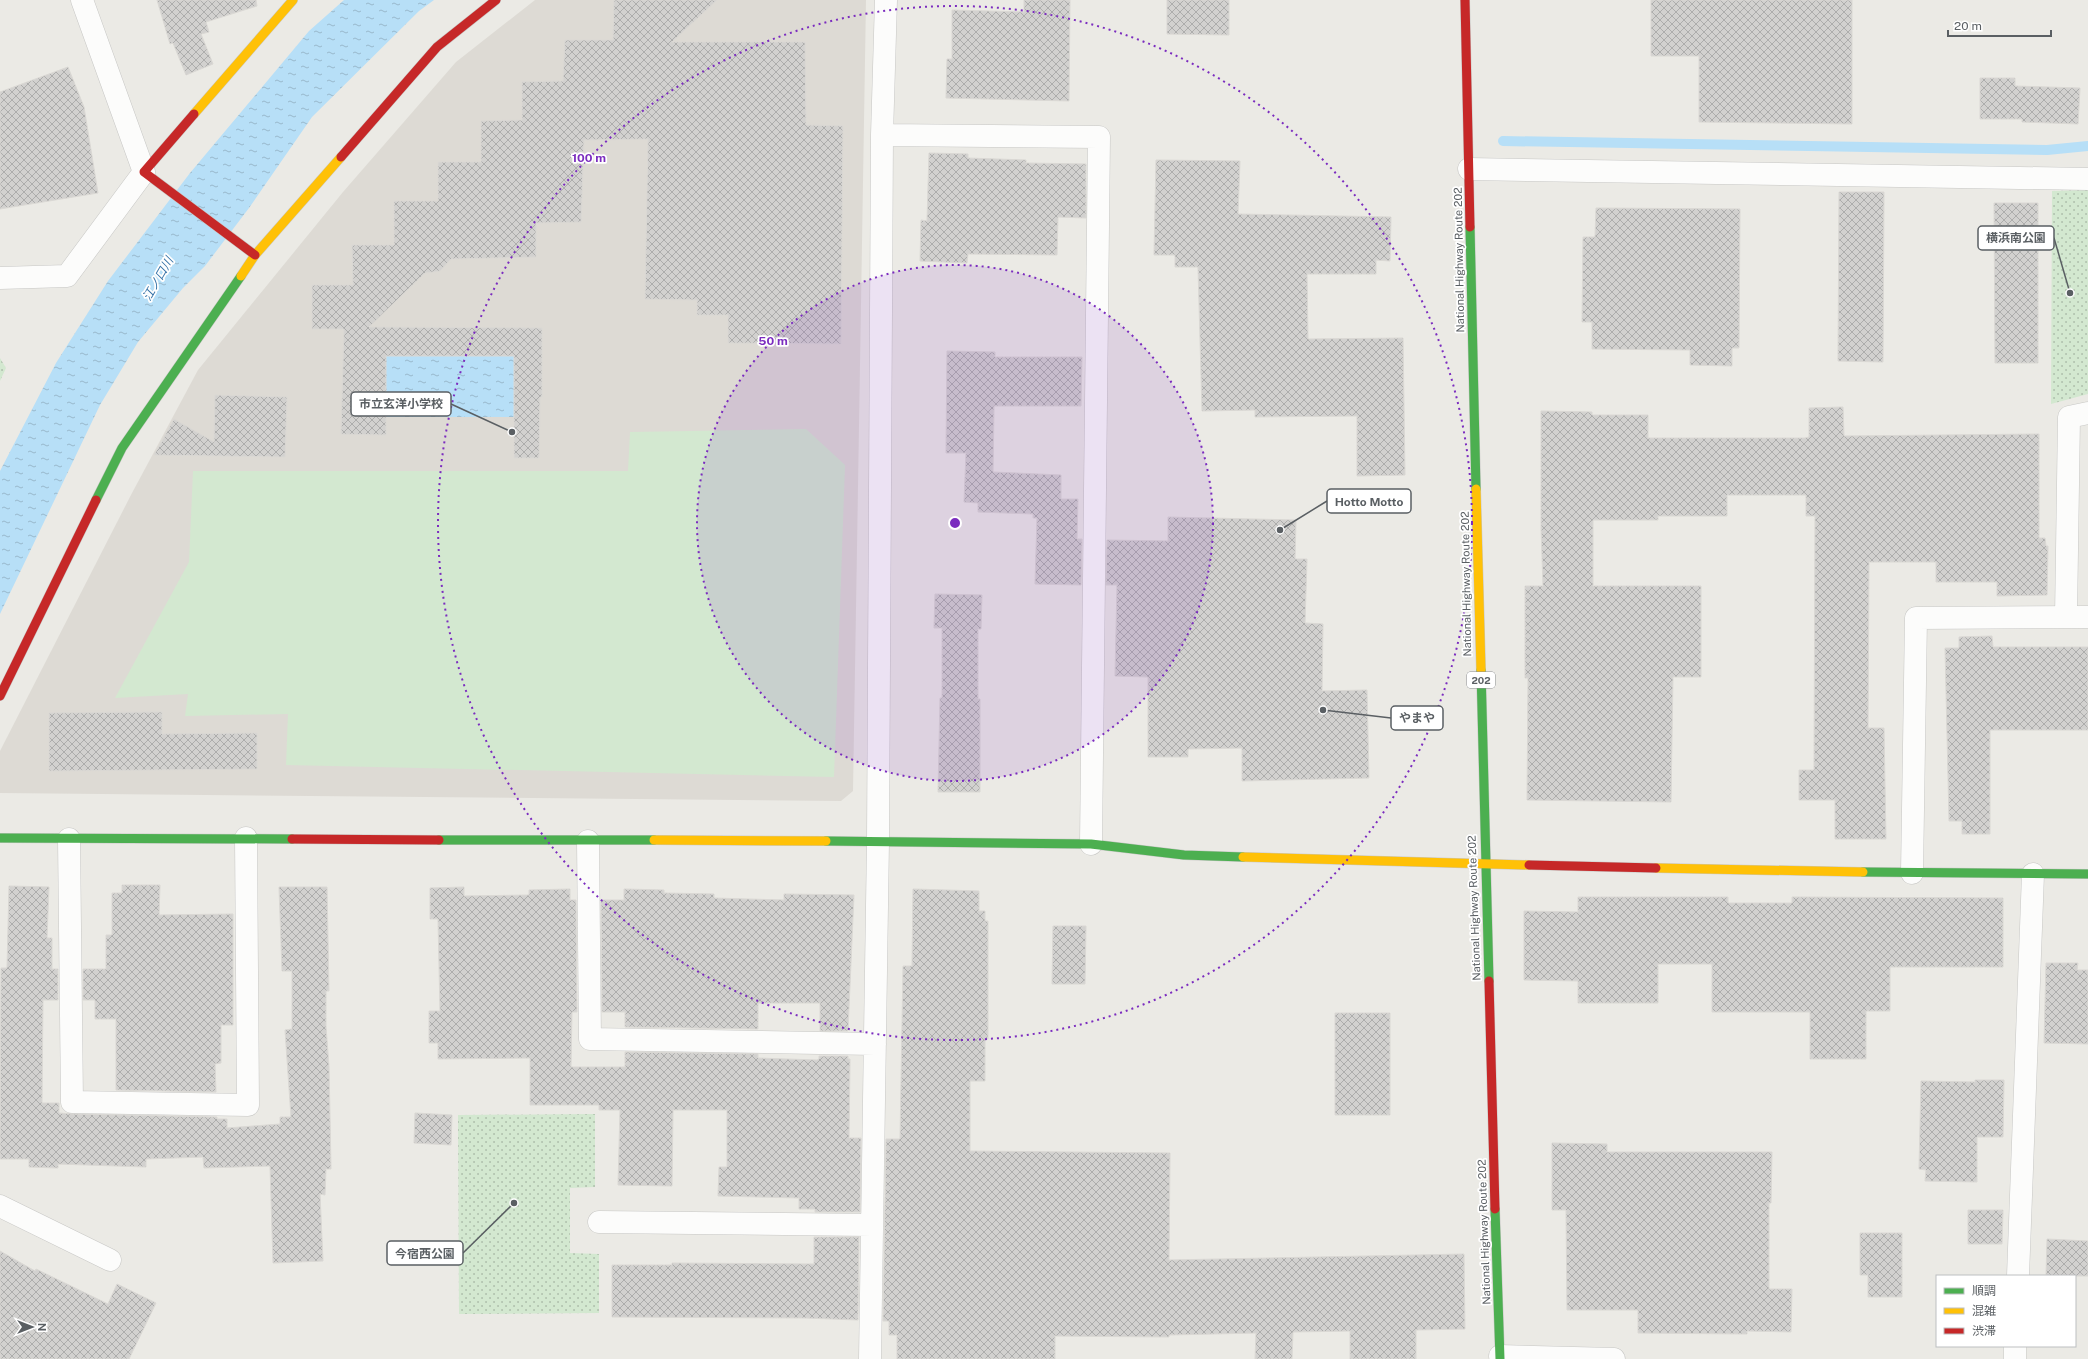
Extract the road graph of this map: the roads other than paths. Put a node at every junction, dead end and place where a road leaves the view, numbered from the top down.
1 (82, 0) edge
2 (293, 0) edge
3 (496, 0) edge
4 (886, 0) edge
5 (1465, 0) edge
6 (882, 135) junction
7 (1469, 169) junction
8 (144, 172) junction
9 (2088, 179) edge
10 (255, 255) junction
11 (0, 278) edge
12 (2088, 413) edge
13 (2066, 617) junction
14 (2088, 617) edge
15 (0, 696) edge
16 (0, 838) edge
17 (246, 838) junction
18 (69, 839) junction
19 (588, 841) junction
20 (878, 841) junction
21 (1090, 844) junction
22 (1485, 864) junction
23 (1912, 873) junction
24 (2033, 874) junction
25 (2088, 874) edge
26 (875, 1044) junction
27 (0, 1206) edge
28 (599, 1222) dead end
29 (872, 1225) junction
30 (110, 1260) dead end
31 (2018, 1275) edge
32 (2015, 1347) edge
33 (1500, 1358) edge
34 (870, 1359) edge
35 (1614, 1359) edge
36 (2015, 1359) edge

1 - 8 street
2 - 8 main road
3 - 10 main road
4 - 6 street
5 - 7 main road, National Highway Route 202 / 202
6 - 20 street
6 - 21 street
7 - 9 street
7 - 22 main road, National Highway Route 202 / 202
8 - 10 main road
8 - 11 street
10 - 15 main road
12 - 13 street
13 - 14 street
13 - 23 street
16 - 18 main road
17 - 18 main road
17 - 18 street
17 - 19 main road
19 - 20 main road
19 - 26 street
20 - 21 main road
20 - 26 street
21 - 22 main road
22 - 23 main road
22 - 33 main road, National Highway Route 202 / 202
23 - 24 main road
24 - 25 main road
24 - 31 street
26 - 29 street
27 - 30 street
28 - 29 street
29 - 34 street
32 - 36 street
33 - 35 street

